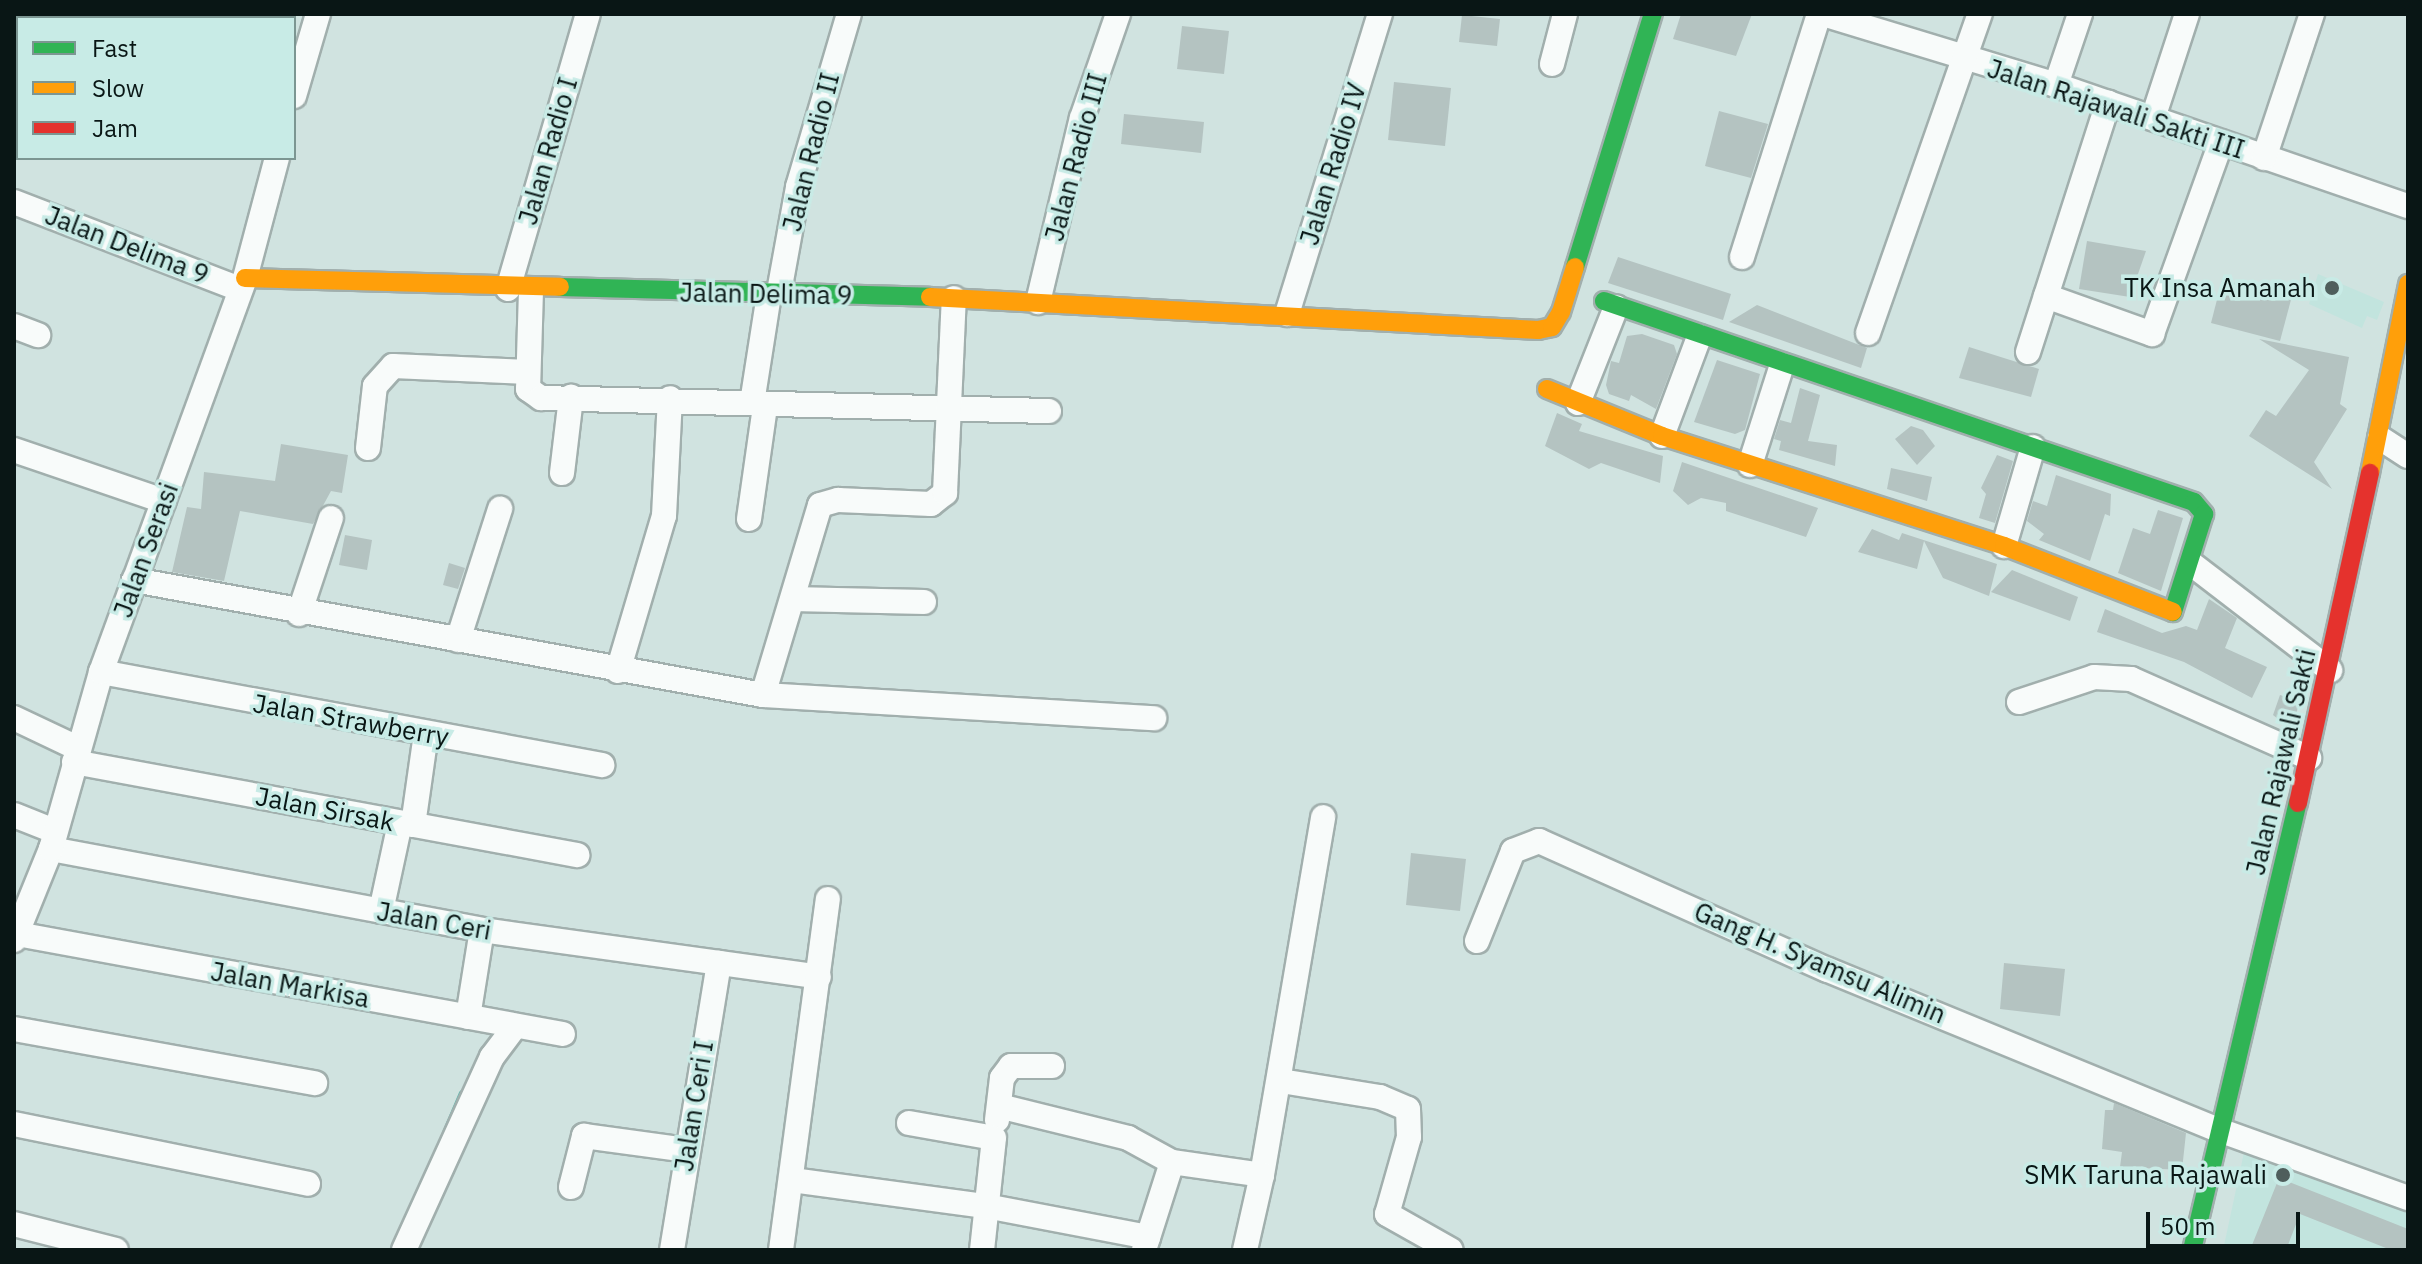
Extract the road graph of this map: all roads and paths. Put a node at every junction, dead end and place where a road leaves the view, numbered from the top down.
1 (318, 14) edge
2 (588, 14) edge
3 (849, 14) edge
4 (1118, 14) edge
5 (1380, 14) edge
6 (1565, 14) edge
7 (1653, 14) edge
8 (1821, 14) edge
9 (1980, 14) edge
10 (2080, 14) edge
11 (2187, 14) edge
12 (2312, 14) edge
13 (1963, 59) junction
14 (1552, 64) dead end
15 (2056, 85) junction
16 (296, 89) edge
17 (2108, 103) junction
18 (2153, 118) junction
19 (2221, 142) junction
20 (2264, 158) junction
21 (276, 160) edge
22 (14, 202) edge
23 (2408, 206) edge
24 (1742, 257) dead end
25 (242, 284) junction
26 (2408, 284) edge
27 (520, 289) junction
28 (774, 293) junction
29 (2046, 296) junction
30 (954, 298) junction
31 (1038, 302) junction
32 (1610, 304) joint
33 (1287, 314) junction
34 (14, 326) edge
35 (1868, 333) dead end
36 (38, 335) dead end
37 (1699, 337) junction
38 (2028, 352) dead end
39 (1782, 365) junction
40 (528, 372) junction
41 (1547, 389) dead end
42 (571, 397) junction
43 (670, 398) junction
44 (1578, 403) junction
45 (759, 405) junction
46 (944, 407) junction
47 (1049, 411) dead end
48 (1662, 436) junction
49 (2380, 438) junction
50 (2033, 447) junction
51 (368, 448) dead end
52 (14, 450) edge
53 (2408, 456) edge
54 (1750, 465) junction
55 (562, 473) dead end
56 (164, 501) junction
57 (500, 509) dead end
58 (331, 518) dead end
59 (749, 519) dead end
60 (2004, 546) junction
61 (2193, 565) junction
62 (134, 580) junction
63 (793, 599) junction
64 (924, 602) dead end
65 (299, 614) junction
66 (458, 640) junction
67 (2330, 670) junction
68 (618, 671) junction
69 (101, 672) junction
70 (763, 695) junction
71 (2019, 702) dead end
72 (14, 718) edge
73 (1154, 718) dead end
74 (426, 734) junction
75 (74, 755) junction
76 (2309, 758) junction
77 (602, 765) dead end
78 (14, 815) edge
79 (1323, 817) dead end
80 (407, 824) junction
81 (52, 840) junction
82 (577, 855) dead end
83 (828, 899) dead end
84 (381, 911) junction
85 (16, 929) edge
86 (482, 930) junction
87 (1477, 941) dead end
88 (719, 963) junction
89 (819, 977) junction
90 (468, 1017) junction
91 (515, 1026) junction
92 (14, 1029) edge
93 (563, 1034) dead end
94 (1052, 1066) dead end
95 (1281, 1081) junction
96 (315, 1083) dead end
97 (999, 1106) junction
98 (909, 1123) dead end
99 (14, 1124) edge
100 (2219, 1130) junction
101 (994, 1138) junction
102 (686, 1150) junction
103 (1172, 1162) junction
104 (1262, 1175) junction
105 (792, 1180) junction
106 (308, 1184) dead end
107 (571, 1187) dead end
108 (2408, 1198) edge
109 (991, 1207) junction
110 (14, 1224) edge
111 (1146, 1244) edge
112 (116, 1250) edge
113 (404, 1250) edge
114 (672, 1250) edge
115 (781, 1250) edge
116 (982, 1250) edge
117 (1245, 1250) edge
118 (1451, 1250) edge
119 (2192, 1250) edge

1 - 16 street
2 - 27 street, Jalan Radio I
3 - 28 street, Jalan Radio II
4 - 31 street, Jalan Radio III
5 - 33 street, Jalan Radio IV
6 - 14 street
7 - 33 street, Jalan Delima 9
8 - 13 street, Jalan Rajawali Sakti III
8 - 24 street
9 - 13 street
10 - 15 street
11 - 18 street
12 - 20 street
13 - 15 street, Jalan Rajawali Sakti III
13 - 35 street
15 - 17 street, Jalan Rajawali Sakti III
17 - 18 street, Jalan Rajawali Sakti III
17 - 29 street
18 - 19 street, Jalan Rajawali Sakti III
19 - 20 street, Jalan Rajawali Sakti III
19 - 29 street
20 - 23 street, Jalan Rajawali Sakti III
21 - 25 street, Jalan Serasi
22 - 25 street, Jalan Delima 9
25 - 27 street, Jalan Delima 9
25 - 56 street, Jalan Serasi
26 - 49 street, Jalan Rajawali Sakti
27 - 28 street, Jalan Delima 9
27 - 40 street, Jalan Radio I
28 - 30 street, Jalan Delima 9
28 - 45 street, Jalan Radio II
29 - 38 street
30 - 31 street, Jalan Delima 9
30 - 46 street
31 - 33 street, Jalan Delima 9
32 - 37 street
32 - 44 street
34 - 36 street
37 - 39 street
37 - 48 street
39 - 50 street
39 - 54 street
40 - 42 street
40 - 51 street
41 - 44 street
42 - 43 street
42 - 55 street
43 - 45 street
43 - 68 street
44 - 48 street
45 - 46 street
45 - 59 street, Jalan Radio II
46 - 47 street
46 - 63 street
48 - 54 street
49 - 53 street
49 - 67 street, Jalan Rajawali Sakti
50 - 60 street
50 - 61 street
52 - 56 street
54 - 60 street
56 - 62 street, Jalan Serasi
57 - 66 street
58 - 65 street
60 - 61 street
61 - 67 street
62 - 65 street
62 - 69 street, Jalan Serasi
63 - 64 street
63 - 70 street
65 - 66 street
66 - 68 street
67 - 76 street, Jalan Rajawali Sakti
68 - 70 street
69 - 74 street, Jalan Strawberry
69 - 75 street, Jalan Serasi
70 - 73 street
71 - 76 street
72 - 75 street, Jalan Sirsak
74 - 77 street, Jalan Strawberry
74 - 80 street
75 - 80 street, Jalan Sirsak
75 - 81 street, Jalan Serasi
76 - 100 street, Jalan Rajawali Sakti
78 - 81 street, Jalan Ceri
79 - 95 street
80 - 82 street, Jalan Sirsak
80 - 84 street
81 - 84 street, Jalan Ceri
81 - 85 street, Jalan Serasi
83 - 89 street
84 - 86 street, Jalan Ceri
85 - 90 street, Jalan Markisa
86 - 88 street, Jalan Ceri
86 - 90 street
87 - 100 street, Gang H. Syamsu Alimin
88 - 89 street, Jalan Ceri
88 - 102 street, Jalan Ceri I
89 - 105 street
90 - 91 street, Jalan Markisa
91 - 93 street, Jalan Markisa
91 - 113 street
92 - 96 street
94 - 97 street
95 - 104 street
95 - 118 street
97 - 101 street
97 - 103 street
98 - 101 street
99 - 106 street
100 - 108 street, Gang H. Syamsu Alimin
100 - 119 street, Jalan Rajawali Sakti
101 - 109 street
102 - 107 street
102 - 114 street, Jalan Ceri I
103 - 104 street
103 - 111 street
104 - 117 street
105 - 109 street
105 - 115 street
109 - 111 street
109 - 116 street
110 - 112 street

